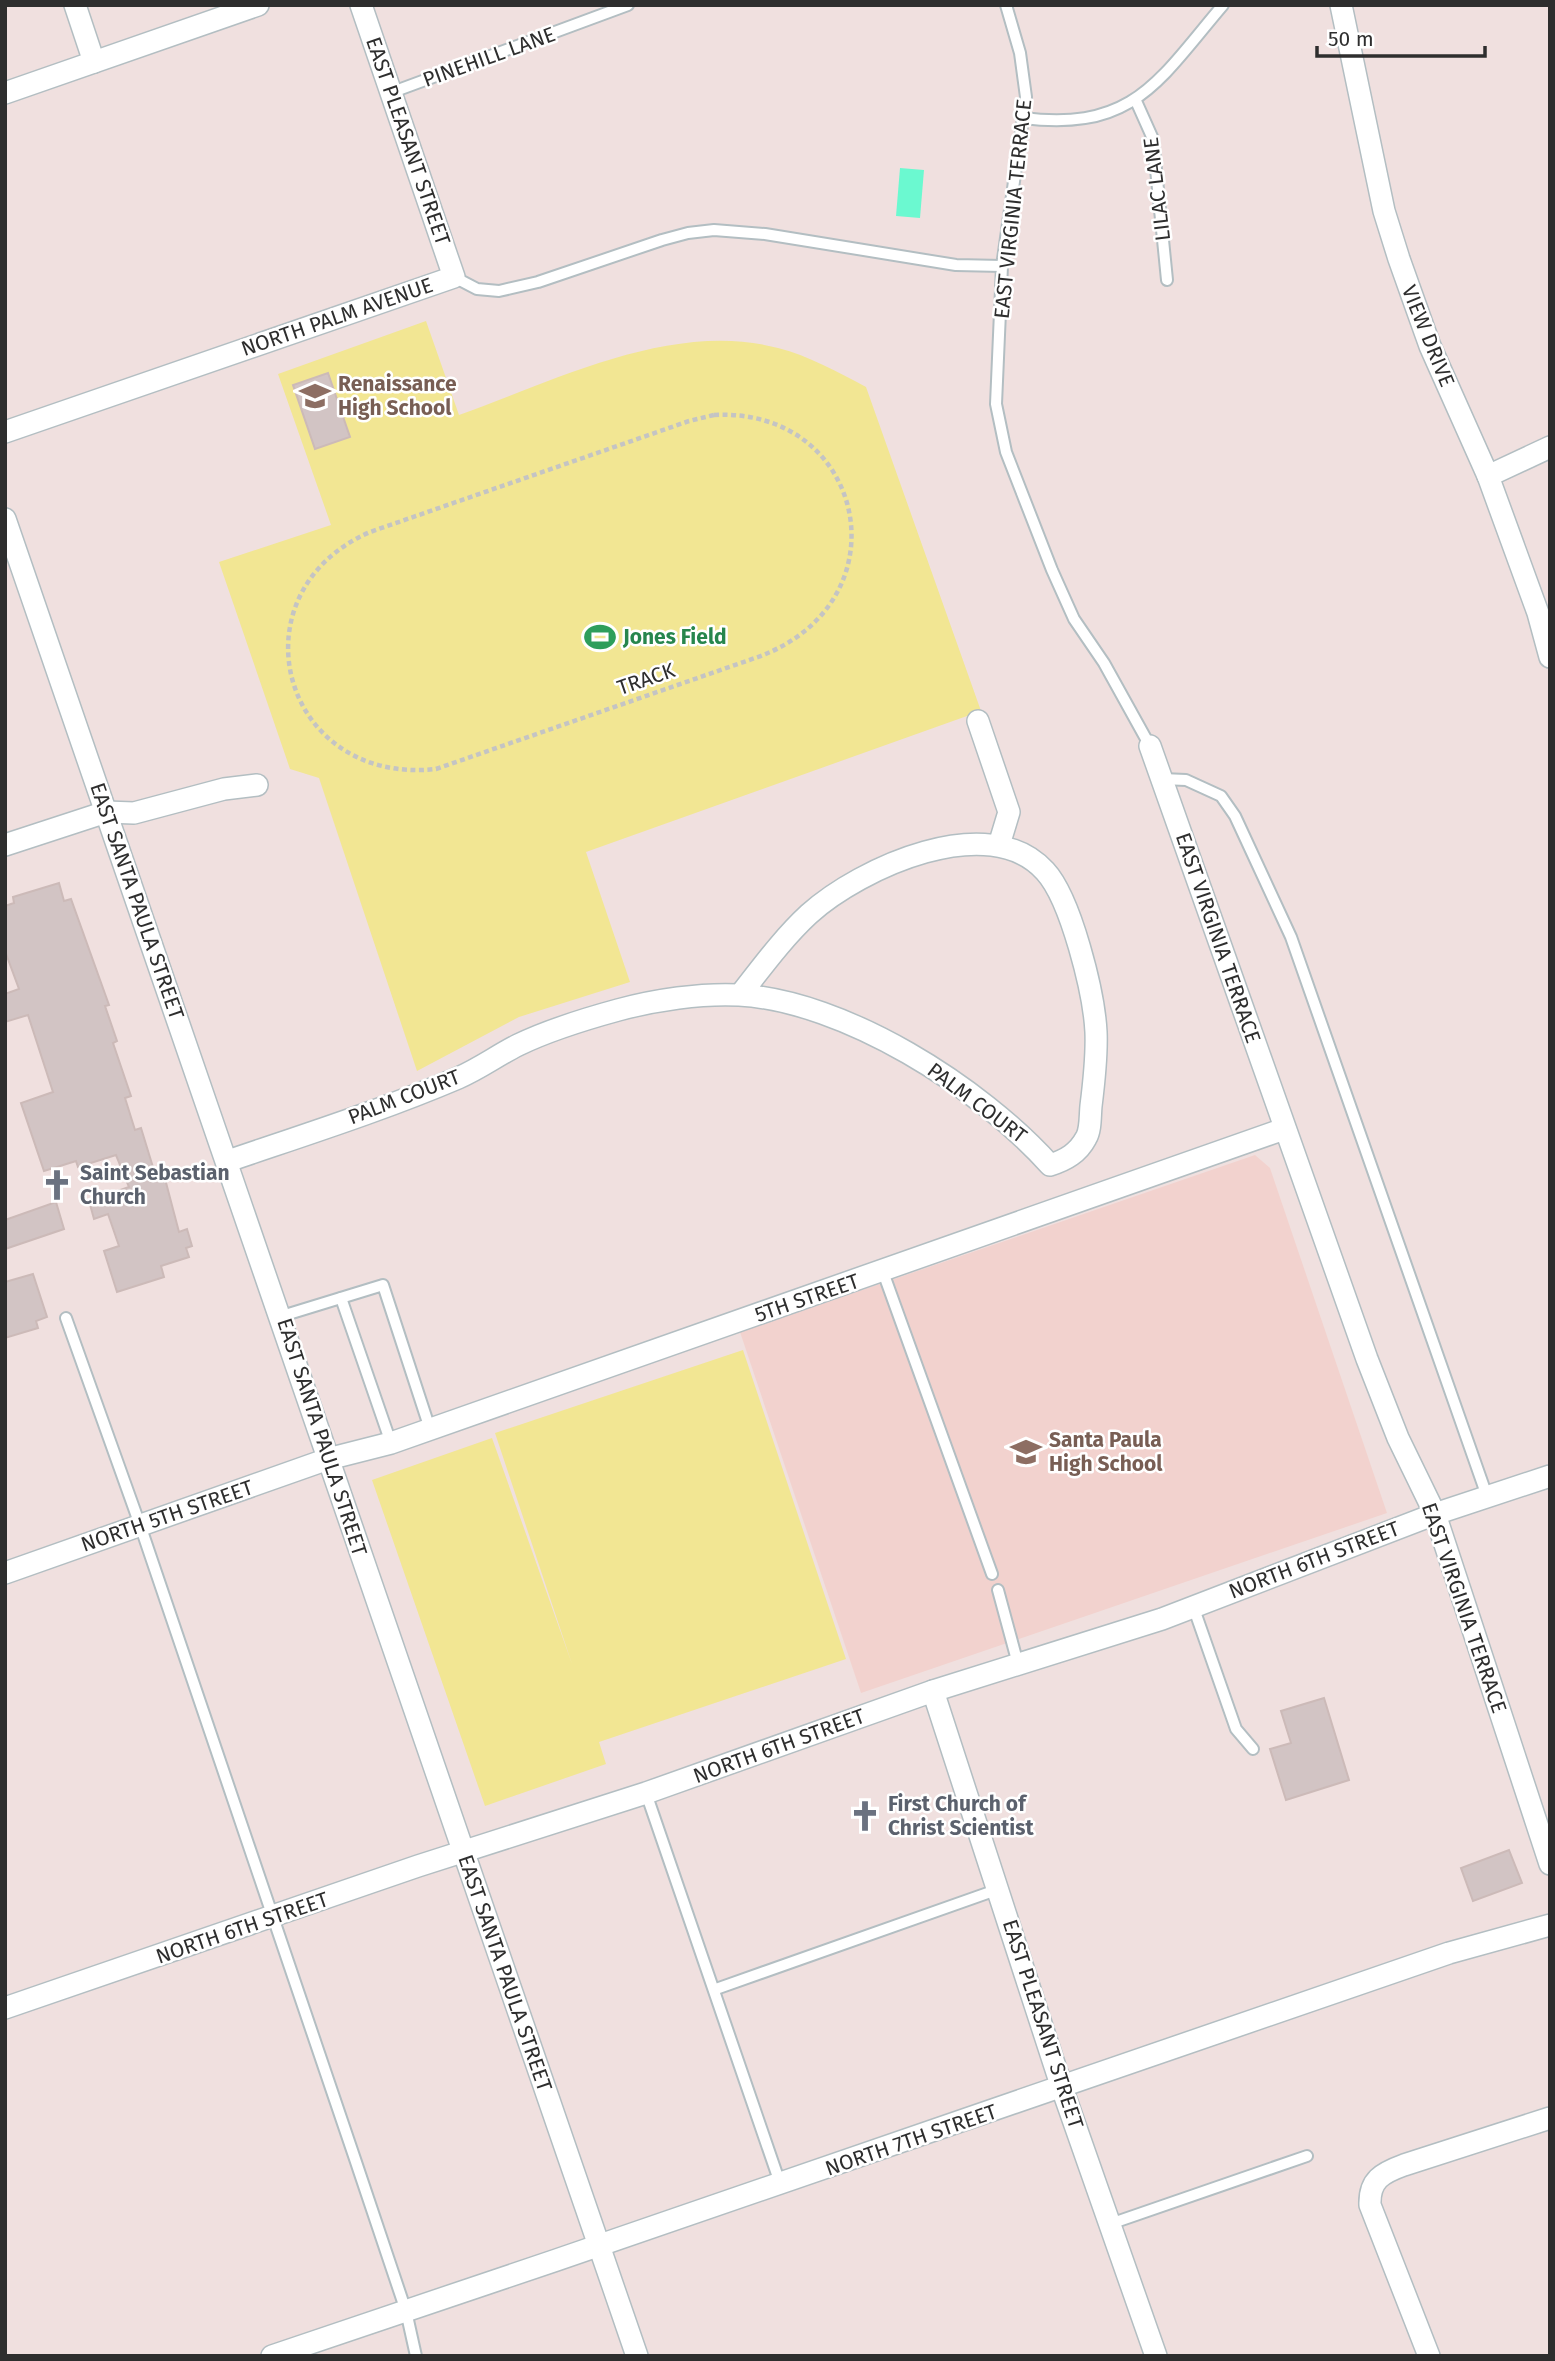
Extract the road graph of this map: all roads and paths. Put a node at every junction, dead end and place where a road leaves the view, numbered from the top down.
1 (75, 5) edge
2 (258, 5) edge
3 (361, 5) edge
4 (628, 5) edge
5 (1006, 5) edge
6 (1223, 5) edge
7 (1341, 5) edge
8 (94, 62) junction
9 (5, 93) edge
10 (390, 93) junction
11 (1136, 101) junction
12 (1023, 118) junction
13 (1002, 266) junction
14 (454, 277) junction
15 (1167, 280) dead end
16 (5, 432) edge
17 (1550, 447) edge
18 (1488, 476) junction
19 (5, 519) edge
20 (370, 532) joint
21 (1550, 657) edge
22 (978, 721) dead end
23 (1150, 746) joint
24 (1162, 779) junction
25 (257, 785) dead end
26 (106, 812) junction
27 (5, 845) edge
28 (999, 845) junction
29 (740, 995) junction
30 (1284, 1129) junction
31 (228, 1161) junction
32 (883, 1272) junction
33 (341, 1298) junction
34 (282, 1316) junction
35 (66, 1318) dead end
36 (430, 1429) junction
37 (391, 1443) junction
38 (328, 1459) junction
39 (1550, 1476) edge
40 (1488, 1496) junction
41 (1435, 1514) junction
42 (140, 1525) junction
43 (5, 1573) edge
44 (992, 1574) dead end
45 (998, 1590) dead end
46 (1193, 1606) junction
47 (1018, 1664) junction
48 (933, 1691) junction
49 (1253, 1749) dead end
50 (646, 1793) junction
51 (463, 1851) junction
52 (1550, 1864) edge
53 (999, 1889) junction
54 (272, 1918) junction
55 (1550, 1924) edge
56 (716, 1989) junction
57 (5, 2008) edge
58 (1062, 2088) junction
59 (1550, 2118) edge
60 (1307, 2155) dead end
61 (781, 2186) junction
62 (1110, 2224) junction
63 (599, 2246) junction
64 (406, 2311) junction
65 (272, 2356) edge
66 (416, 2356) edge
67 (637, 2356) edge
68 (1156, 2356) edge
69 (1429, 2356) edge

1 - 8 street
2 - 8 street
3 - 10 street, EAST PLEASANT STREET
4 - 10 lane, PINEHILL LANE
5 - 12 lane, EAST VIRGINIA TERRACE
6 - 11 lane
7 - 18 street, VIEW DRIVE
8 - 9 street
10 - 14 street, EAST PLEASANT STREET
11 - 12 lane
11 - 15 lane, LILAC LANE
12 - 13 lane, EAST VIRGINIA TERRACE
13 - 14 lane, NORTH PALM AVENUE
13 - 23 lane, EAST VIRGINIA TERRACE
14 - 16 street, NORTH PALM AVENUE
17 - 18 street
18 - 21 street, VIEW DRIVE
19 - 26 street, EAST SANTA PAULA STREET
20 - 20 path, TRACK
22 - 28 street
23 - 24 street, EAST VIRGINIA TERRACE
24 - 30 street, EAST VIRGINIA TERRACE
24 - 40 lane
25 - 26 street
26 - 27 street
26 - 31 street, EAST SANTA PAULA STREET
28 - 29 street, PALM COURT
28 - 29 street, PALM COURT
29 - 31 street, PALM COURT
30 - 32 street, 5TH STREET
30 - 41 street, EAST VIRGINIA TERRACE
31 - 34 street, EAST SANTA PAULA STREET
32 - 36 street, 5TH STREET
32 - 44 lane
33 - 34 lane
33 - 36 lane
33 - 37 lane
34 - 38 street, EAST SANTA PAULA STREET
35 - 42 lane
36 - 37 street, 5TH STREET
37 - 38 street, 5TH STREET
38 - 42 street, NORTH 5TH STREET
38 - 51 street, EAST SANTA PAULA STREET
39 - 40 street, NORTH 6TH STREET
40 - 41 street, NORTH 6TH STREET
41 - 46 street, NORTH 6TH STREET
41 - 52 street, EAST VIRGINIA TERRACE
42 - 43 street, NORTH 5TH STREET
42 - 54 lane
45 - 47 lane
46 - 47 street, NORTH 6TH STREET
46 - 49 lane
47 - 48 street, NORTH 6TH STREET
48 - 50 street, NORTH 6TH STREET
48 - 53 street, EAST PLEASANT STREET
50 - 51 street, NORTH 6TH STREET
50 - 56 lane
51 - 54 street, NORTH 6TH STREET
51 - 63 street, EAST SANTA PAULA STREET
53 - 56 lane
53 - 58 street, EAST PLEASANT STREET
54 - 57 street, NORTH 6TH STREET
54 - 64 lane
55 - 58 street, NORTH 7TH STREET
56 - 61 lane
58 - 61 street, NORTH 7TH STREET
58 - 62 street, EAST PLEASANT STREET
59 - 69 street
60 - 62 lane
61 - 63 street, NORTH 7TH STREET
62 - 68 street, EAST PLEASANT STREET
63 - 64 street, NORTH 7TH STREET
63 - 67 street, EAST SANTA PAULA STREET
64 - 65 street, NORTH 7TH STREET
64 - 66 lane

